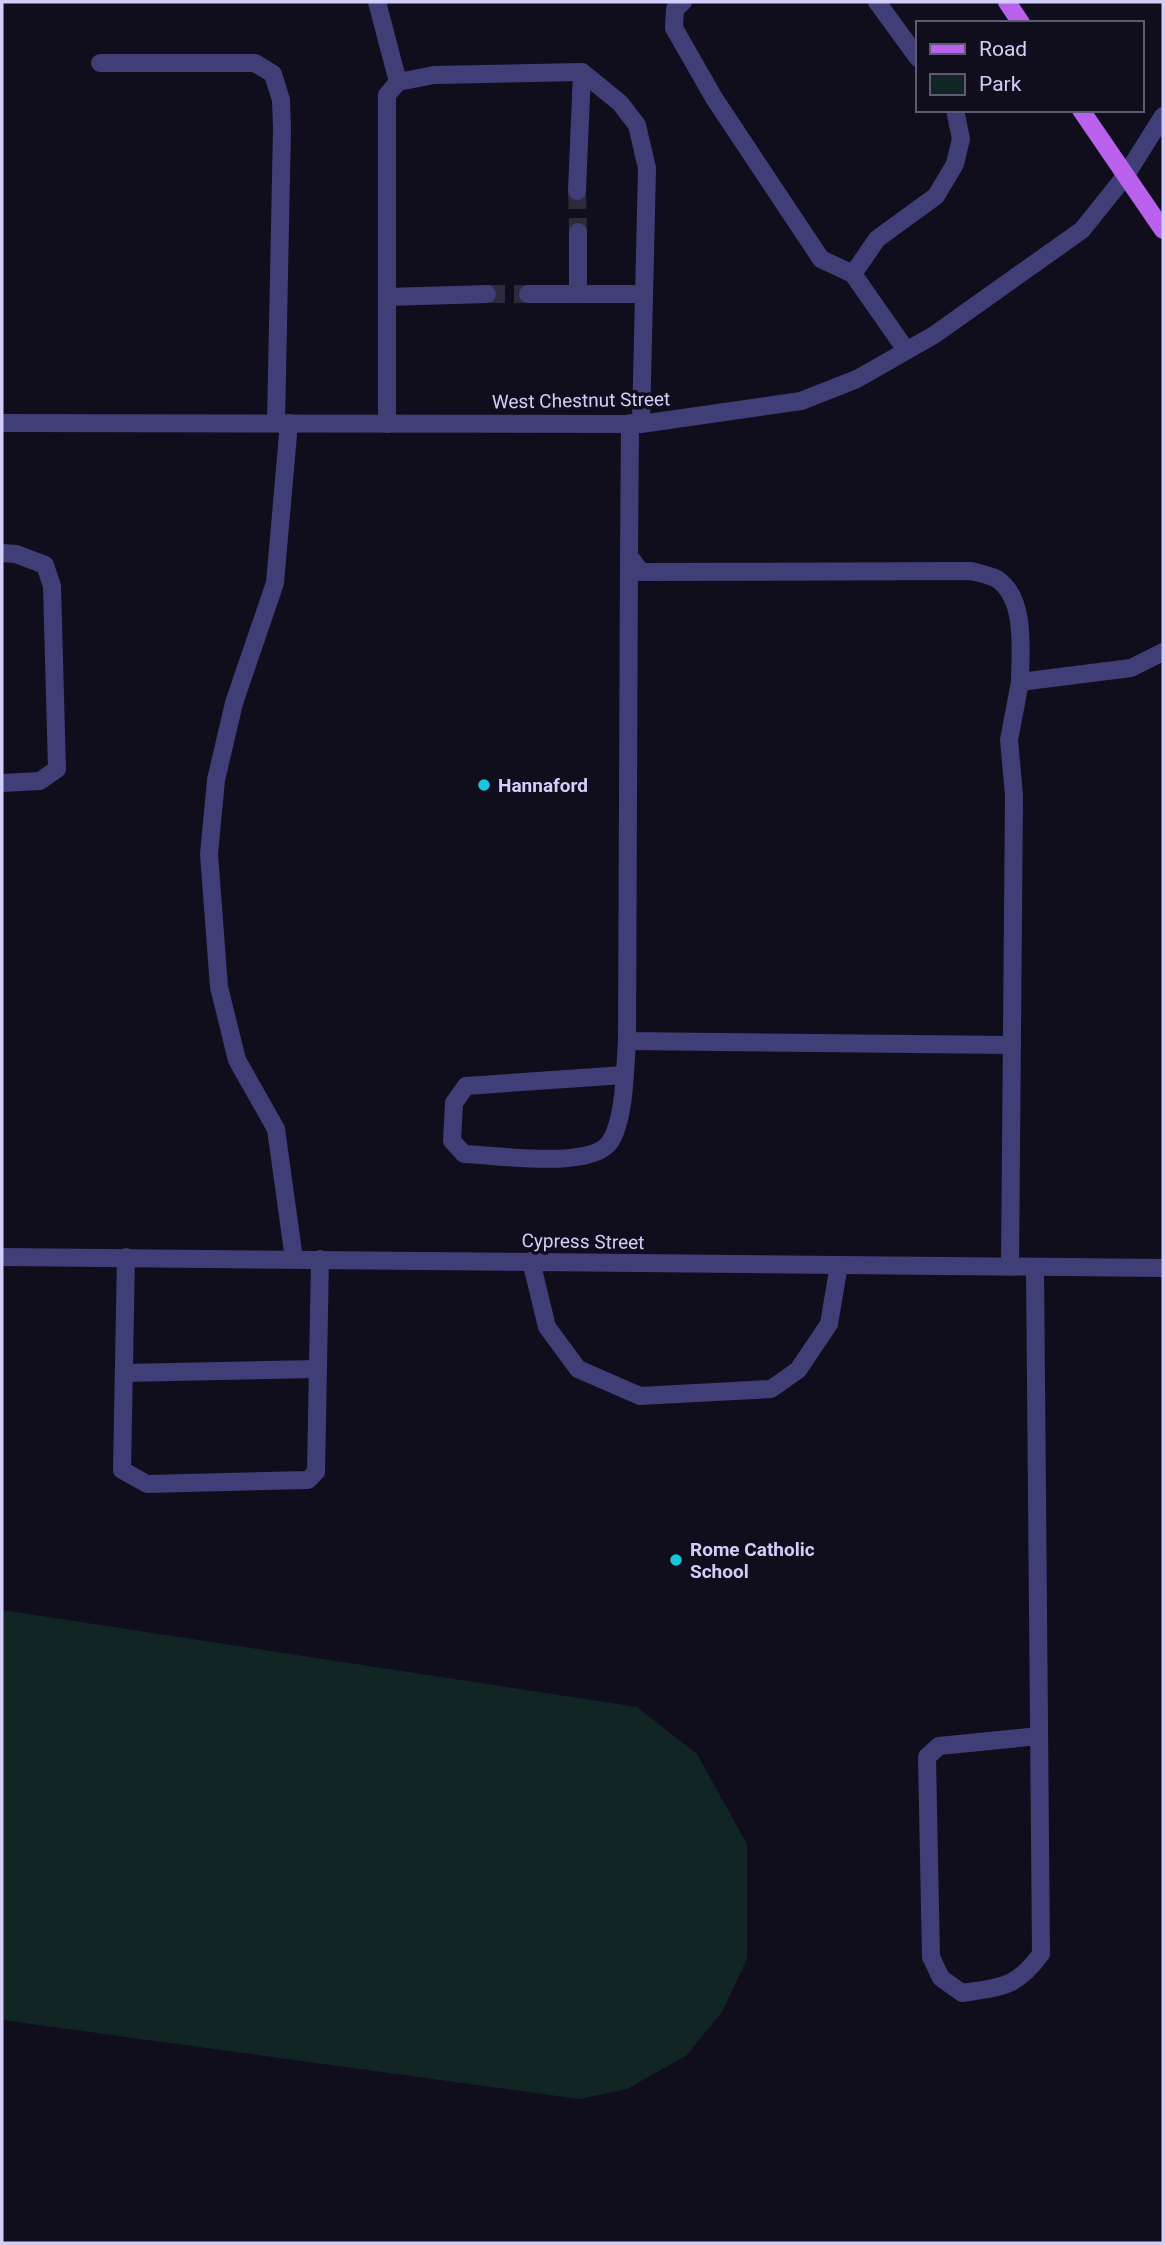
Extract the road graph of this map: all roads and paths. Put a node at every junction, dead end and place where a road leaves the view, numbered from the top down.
1 (376, 2) edge
2 (683, 2) edge
3 (877, 2) edge
4 (1007, 2) edge
5 (1020, 21) edge
6 (916, 55) edge
7 (100, 63) dead end
8 (582, 72) junction
9 (398, 82) junction
10 (955, 112) edge
11 (1082, 112) edge
12 (1163, 116) edge
13 (1126, 175) junction
14 (577, 191) tunnel mouth
15 (1163, 230) edge
16 (578, 232) tunnel mouth
17 (853, 274) junction
18 (487, 294) tunnel mouth
19 (528, 294) tunnel mouth
20 (578, 294) junction
21 (644, 295) junction
22 (387, 297) junction
23 (906, 350) junction
24 (2, 423) edge
25 (282, 423) junction
26 (387, 424) junction
27 (635, 424) junction
28 (2, 554) edge
29 (629, 556) junction
30 (1163, 652) edge
31 (1020, 682) junction
32 (2, 783) edge
33 (627, 1041) junction
34 (1012, 1045) junction
35 (624, 1076) junction
36 (2, 1257) edge
37 (125, 1257) junction
38 (294, 1259) junction
39 (320, 1259) junction
40 (531, 1261) junction
41 (839, 1265) junction
42 (1010, 1266) junction
43 (1035, 1266) junction
44 (1163, 1268) edge
45 (318, 1369) junction
46 (125, 1373) junction
47 (1039, 1736) junction

1 - 9 street
2 - 17 street
3 - 6 street
4 - 5 main road
7 - 25 street
8 - 9 street
8 - 14 street
8 - 21 street
9 - 22 street
10 - 17 street
11 - 13 main road
12 - 13 street, West Chestnut Street
13 - 15 main road
13 - 23 street, West Chestnut Street
16 - 20 street
17 - 23 street
18 - 22 street
19 - 20 street
20 - 21 street
21 - 27 street
22 - 26 street
23 - 27 street, West Chestnut Street
24 - 25 street, West Chestnut Street
25 - 26 street, West Chestnut Street
25 - 38 street
26 - 27 street, West Chestnut Street
27 - 29 street
28 - 32 street
29 - 31 street
29 - 33 street
30 - 31 street
31 - 34 street
33 - 34 street
33 - 35 street
34 - 42 street
35 - 35 street
36 - 37 street, Cypress Street
37 - 38 street, Cypress Street
37 - 46 street
38 - 39 street, Cypress Street
39 - 40 street, Cypress Street
39 - 45 street
40 - 41 street, Cypress Street
40 - 41 street
41 - 42 street, Cypress Street
42 - 43 street, Cypress Street
43 - 44 street, Cypress Street
43 - 47 street
45 - 46 street
45 - 46 street
47 - 47 street

